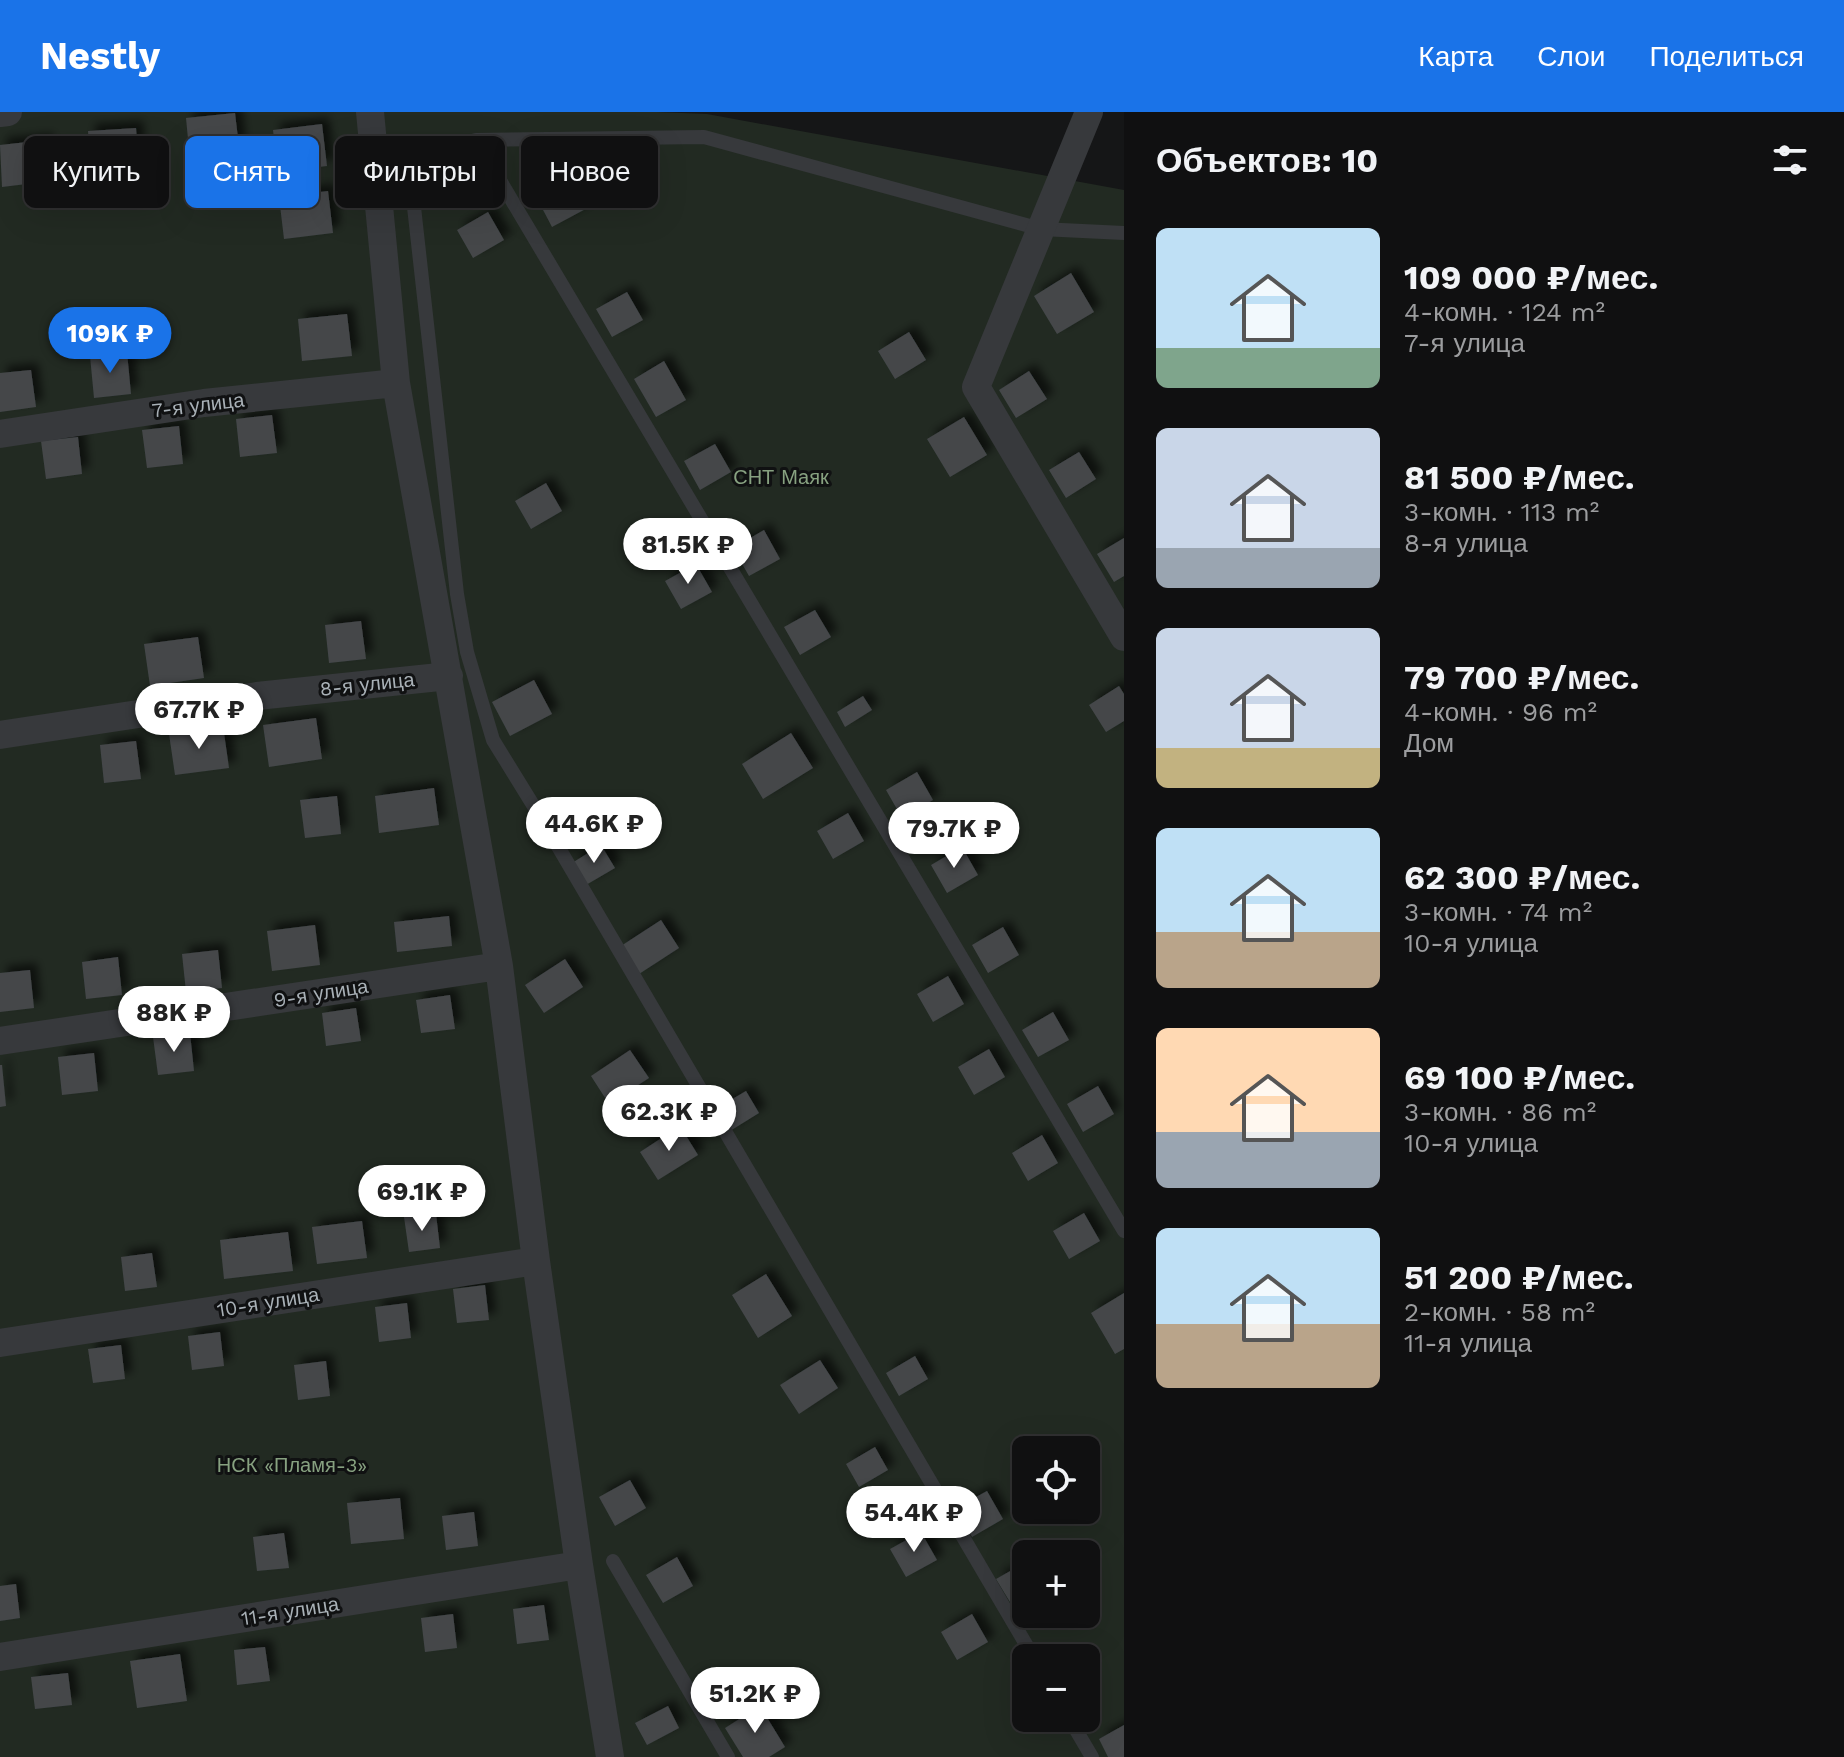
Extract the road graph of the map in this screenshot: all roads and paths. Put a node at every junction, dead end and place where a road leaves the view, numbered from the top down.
1 (8, 112) edge
2 (370, 112) edge
3 (1089, 112) edge
4 (0, 113) edge
5 (505, 140) edge
6 (505, 189) edge
7 (414, 208) edge
8 (1041, 229) junction
9 (1124, 233) edge
10 (396, 383) junction
11 (0, 434) edge
12 (1124, 637) edge
13 (449, 676) junction
14 (0, 735) edge
15 (499, 966) junction
16 (0, 1041) edge
17 (1124, 1231) edge
18 (536, 1261) junction
19 (0, 1343) edge
20 (613, 1561) dead end
21 (579, 1565) junction
22 (1026, 1644) edge
23 (0, 1657) edge
24 (1077, 1732) edge
25 (610, 1757) edge
26 (728, 1757) edge
27 (1092, 1757) edge

1 - 4 street
2 - 10 street
3 - 8 street
5 - 8 lane
6 - 17 lane
7 - 22 lane
8 - 9 lane
8 - 12 street
10 - 11 street, 7-я улица
10 - 13 street
13 - 14 street, 8-я улица
13 - 15 street
15 - 16 street, 9-я улица
15 - 18 street
18 - 19 street, 10-я улица
18 - 21 street
20 - 26 lane
21 - 23 street, 11-я улица
21 - 25 street
24 - 27 lane

